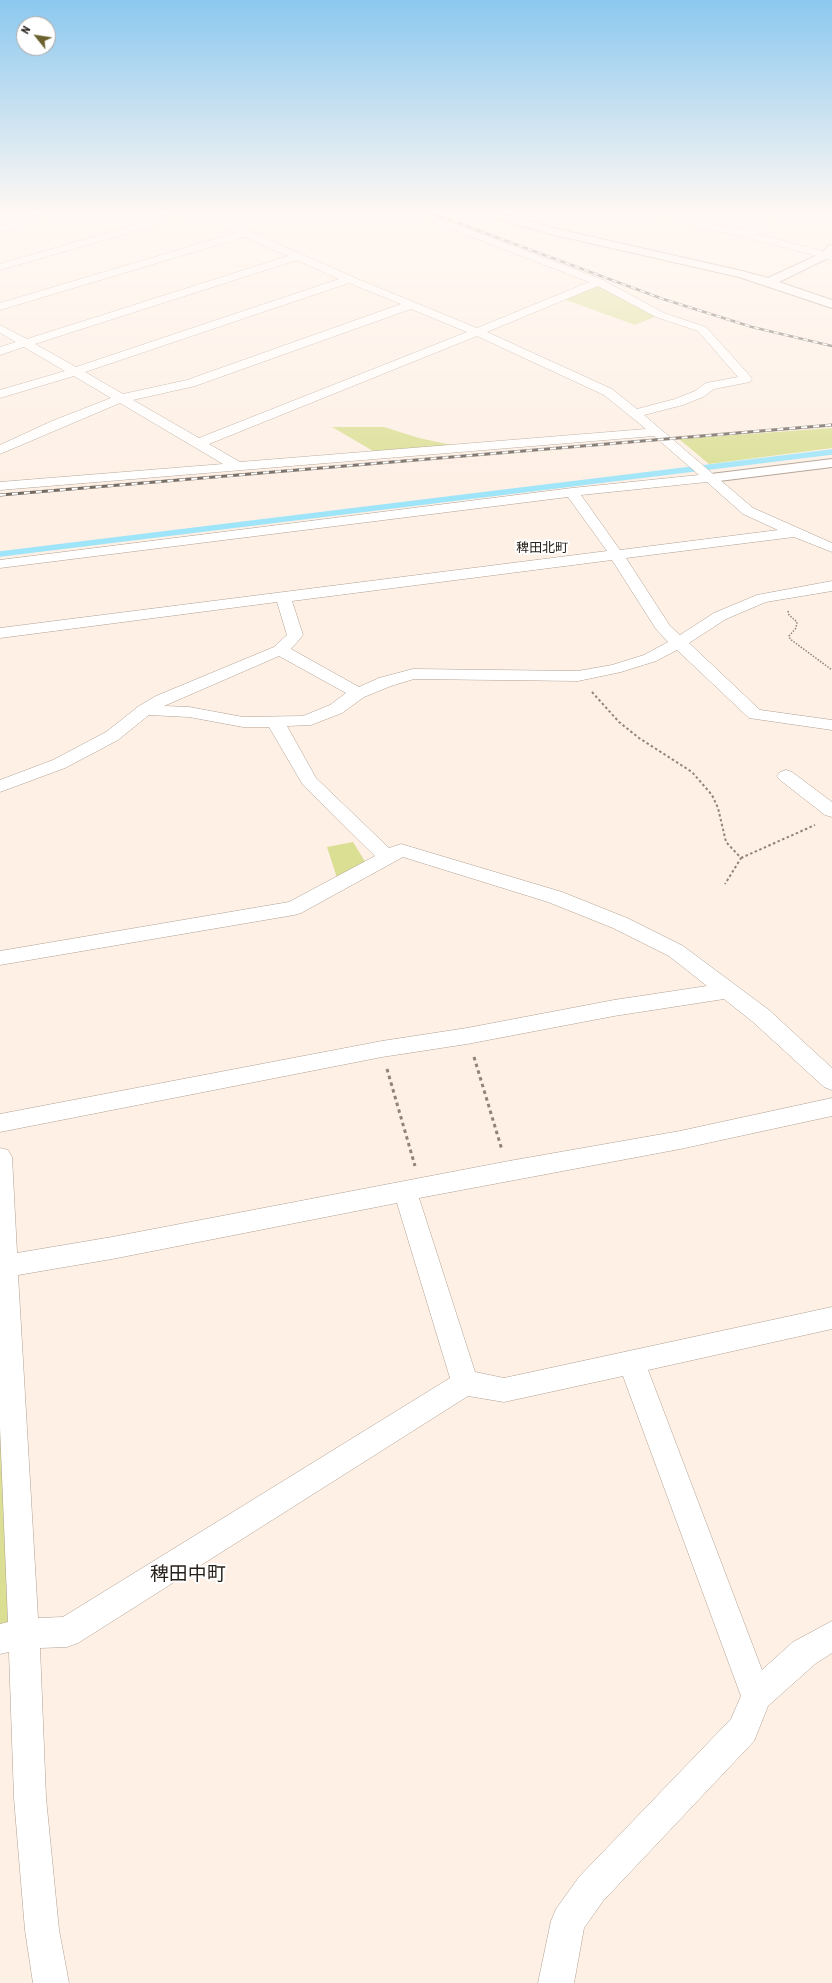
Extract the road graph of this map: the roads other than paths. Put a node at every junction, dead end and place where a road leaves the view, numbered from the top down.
1 (140, 307) edge
2 (268, 307) edge
3 (406, 307) edge
4 (414, 307) edge
5 (539, 307) edge
6 (643, 307) edge
7 (0, 328) edge
8 (477, 332) junction
9 (26, 343) junction
10 (0, 351) edge
11 (74, 372) junction
12 (0, 394) edge
13 (120, 398) junction
14 (635, 413) junction
15 (656, 432) junction
16 (198, 444) junction
17 (0, 450) edge
18 (832, 463) edge
19 (239, 467) junction
20 (708, 476) junction
21 (0, 486) edge
22 (572, 492) junction
23 (795, 532) junction
24 (832, 548) edge
25 (616, 554) junction
26 (0, 564) edge
27 (832, 586) edge
28 (283, 597) junction
29 (0, 633) edge
30 (680, 642) junction
31 (280, 650) junction
32 (358, 693) junction
33 (145, 710) junction
34 (276, 723) junction
35 (832, 725) edge
36 (786, 776) dead end
37 (0, 786) edge
38 (832, 811) edge
39 (387, 857) junction
40 (0, 958) edge
41 (729, 990) junction
42 (832, 1081) edge
43 (832, 1107) edge
44 (0, 1123) edge
45 (0, 1157) edge
46 (405, 1191) junction
47 (6, 1266) junction
48 (832, 1318) edge
49 (632, 1364) junction
50 (465, 1383) junction
51 (832, 1636) edge
52 (12, 1637) edge
53 (756, 1696) junction
54 (51, 1983) edge
55 (556, 1983) edge

1 - 9 street
2 - 11 street
3 - 13 street
4 - 8 street
5 - 8 street
6 - 14 street
7 - 9 street
8 - 14 street
8 - 16 street
9 - 10 street
9 - 11 street
11 - 12 street
11 - 13 street
13 - 16 street
13 - 17 street
14 - 15 street
15 - 19 street
15 - 20 street
16 - 19 street
18 - 20 street
19 - 21 street
20 - 22 street
20 - 23 street
22 - 25 street
22 - 26 street
23 - 24 street
23 - 25 street
25 - 28 street
25 - 30 street
27 - 30 street
28 - 29 street
28 - 31 street
30 - 32 street
30 - 35 street
31 - 32 street
31 - 33 street
32 - 34 street
33 - 34 street
33 - 37 street
34 - 39 street
36 - 38 street
39 - 40 street
39 - 41 street
41 - 42 street
41 - 44 street
43 - 46 street
45 - 47 street
46 - 47 street
46 - 50 street
47 - 52 street
48 - 49 street
49 - 50 street
49 - 53 street
50 - 52 street
51 - 53 street
52 - 54 street
53 - 55 street

